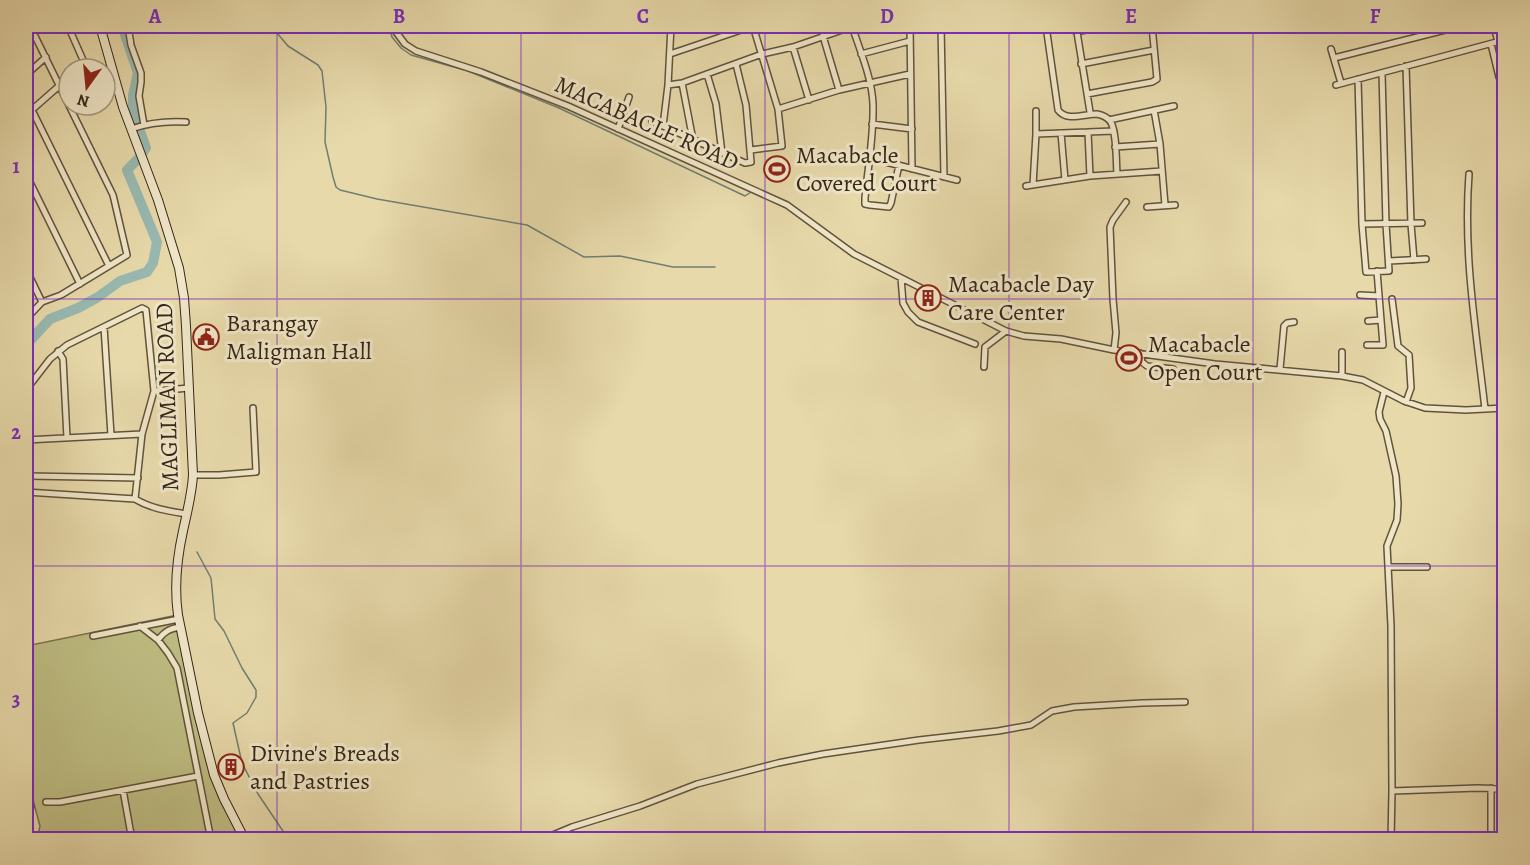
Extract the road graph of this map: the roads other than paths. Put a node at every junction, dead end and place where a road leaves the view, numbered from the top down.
1 (30, 26) edge
2 (76, 26) edge
3 (100, 26) edge
4 (128, 26) edge
5 (394, 26) edge
6 (671, 26) edge
7 (853, 26) edge
8 (910, 26) edge
9 (941, 26) edge
10 (1046, 26) edge
11 (1105, 26) edge
12 (1152, 26) edge
13 (1461, 26) edge
14 (1494, 26) edge
15 (68, 27) edge
16 (1076, 29) edge
17 (33, 32) junction
18 (824, 36) junction
19 (26, 38) edge
20 (910, 41) junction
21 (1498, 42) edge
22 (793, 47) junction
23 (1331, 49) dead end
24 (1154, 50) junction
25 (670, 54) junction
26 (762, 54) junction
27 (861, 54) junction
28 (46, 57) junction
29 (82, 57) edge
30 (1334, 58) junction
31 (736, 64) junction
32 (1081, 64) junction
33 (1406, 66) junction
34 (1382, 73) junction
35 (707, 74) junction
36 (26, 75) edge
37 (910, 75) junction
38 (1504, 76) edge
39 (1358, 79) junction
40 (57, 80) edge
41 (682, 82) junction
42 (870, 84) junction
43 (668, 85) junction
44 (57, 89) edge
45 (839, 90) junction
46 (1087, 94) junction
47 (629, 97) dead end
48 (810, 100) junction
49 (1174, 106) dead end
50 (778, 109) junction
51 (32, 110) junction
52 (1154, 110) junction
53 (1036, 111) dead end
54 (1090, 112) dead end
55 (26, 115) edge
56 (75, 117) edge
57 (1109, 120) junction
58 (652, 121) dead end
59 (186, 122) dead end
60 (872, 124) junction
61 (663, 126) junction
62 (138, 127) junction
63 (618, 129) junction
64 (912, 129) junction
65 (1114, 131) junction
66 (1088, 132) junction
67 (1061, 133) junction
68 (1036, 134) junction
69 (693, 140) junction
70 (1160, 144) junction
71 (1115, 147) junction
72 (751, 150) junction
73 (722, 153) junction
74 (870, 158) junction
75 (898, 165) junction
76 (912, 168) junction
77 (1162, 171) junction
78 (26, 174) edge
79 (1117, 174) junction
80 (1468, 174) dead end
81 (1090, 176) junction
82 (944, 177) junction
83 (957, 180) dead end
84 (1065, 180) junction
85 (1034, 185) junction
86 (1026, 186) dead end
87 (1126, 202) dead end
88 (1175, 205) dead end
89 (1165, 206) junction
90 (1147, 207) dead end
91 (1362, 224) junction
92 (1386, 224) junction
93 (1411, 224) junction
94 (1422, 224) dead end
95 (1426, 259) dead end
96 (1414, 260) junction
97 (1389, 261) junction
98 (109, 266) junction
99 (26, 269) edge
100 (1377, 271) junction
101 (901, 278) junction
102 (80, 284) junction
103 (1360, 295) dead end
104 (1379, 296) junction
105 (1392, 298) dead end
106 (42, 302) junction
107 (26, 319) edge
108 (1368, 321) dead end
109 (1381, 321) junction
110 (1294, 322) dead end
111 (104, 327) junction
112 (1006, 331) junction
113 (975, 344) dead end
114 (1367, 345) dead end
115 (1114, 350) junction
116 (58, 351) junction
117 (1342, 352) dead end
118 (1140, 353) junction
119 (984, 367) dead end
120 (1173, 369) dead end
121 (1280, 369) junction
122 (1342, 376) junction
123 (189, 388) junction
124 (26, 390) edge
125 (154, 391) junction
126 (1384, 392) junction
127 (1406, 402) junction
128 (252, 408) dead end
129 (1504, 408) edge
130 (1485, 409) junction
131 (142, 434) junction
132 (111, 435) junction
133 (67, 438) junction
134 (26, 440) edge
135 (193, 475) junction
136 (29, 476) dead end
137 (138, 478) junction
138 (26, 492) edge
139 (135, 498) junction
140 (187, 514) junction
141 (1388, 567) junction
142 (1427, 567) dead end
143 (179, 623) junction
144 (140, 626) junction
145 (93, 636) dead end
146 (158, 640) junction
147 (1185, 702) dead end
148 (198, 776) junction
149 (1491, 788) junction
150 (1504, 789) edge
151 (123, 790) junction
152 (1392, 791) junction
153 (46, 802) dead end
154 (132, 840) edge
155 (211, 840) edge
156 (245, 840) edge
157 (541, 840) edge
158 (1391, 840) edge
159 (1491, 840) edge

1 - 17 street
2 - 15 street
3 - 62 street, MAGLIMAN ROAD
4 - 62 street
5 - 63 street, MACABACLE ROAD
6 - 25 street
7 - 18 street
7 - 27 street
8 - 20 street
9 - 82 street
10 - 57 street
11 - 16 street
12 - 24 street
13 - 30 street
14 - 21 street
15 - 29 street
16 - 32 street
17 - 19 street
17 - 28 street
18 - 22 street
18 - 45 street
20 - 27 street
20 - 37 street
21 - 33 street
21 - 38 street
22 - 26 street
22 - 48 street
23 - 30 street
24 - 32 street
24 - 46 street
25 - 26 street
25 - 43 street
26 - 31 street
26 - 50 street
27 - 42 street
28 - 36 street
28 - 40 street
30 - 39 street
31 - 35 street
31 - 72 street
32 - 46 street
33 - 34 street
33 - 93 street
34 - 39 street
34 - 92 street
35 - 41 street
35 - 73 street
37 - 42 street
37 - 64 street
39 - 91 street
41 - 43 street
41 - 69 street
42 - 45 street
42 - 60 street
43 - 61 street
44 - 51 street
45 - 48 street
46 - 54 street
47 - 63 street
48 - 50 street
49 - 52 street
50 - 72 street
51 - 55 street
51 - 98 street
52 - 57 street
52 - 70 street
53 - 68 street
56 - 98 street
57 - 65 street
58 - 61 street
59 - 62 street
60 - 64 street
60 - 74 street
61 - 69 street
62 - 123 street, MAGLIMAN ROAD
63 - 101 street, MACABACLE ROAD
64 - 76 street
65 - 66 street
65 - 71 street
66 - 67 street
66 - 81 street
67 - 68 street
67 - 84 street
68 - 85 street
69 - 73 street
70 - 71 street
70 - 77 street
71 - 79 street
72 - 73 street
74 - 75 street
74 - 75 street
75 - 76 street
76 - 82 street
77 - 79 street
77 - 89 street
78 - 102 street
79 - 81 street
80 - 130 street
81 - 84 street
82 - 83 street
84 - 85 street
85 - 86 street
87 - 115 street
88 - 89 street
89 - 90 street
91 - 92 street
91 - 100 street
92 - 93 street
92 - 97 street
93 - 94 street
93 - 96 street
95 - 96 street
96 - 97 street
97 - 100 street
98 - 102 street
99 - 106 street
100 - 104 street
101 - 112 street, MACABACLE ROAD
101 - 113 street
102 - 106 street
103 - 104 street
104 - 109 street
105 - 127 street
106 - 107 street
108 - 109 street
109 - 114 street
110 - 121 street
111 - 116 street
111 - 125 street
111 - 132 street
112 - 115 street, MACABACLE ROAD
112 - 119 street
115 - 118 street, MACABACLE ROAD
116 - 124 street
116 - 133 street
117 - 122 street
118 - 120 street
118 - 121 street, MACABACLE ROAD
121 - 122 street, MACABACLE ROAD
122 - 126 street, MACABACLE ROAD
123 - 125 street
123 - 135 street, MAGLIMAN ROAD
125 - 131 street
126 - 127 street, MACABACLE ROAD
126 - 141 street
127 - 130 street, MACABACLE ROAD
128 - 135 street
129 - 130 street, MACABACLE ROAD
131 - 132 street
131 - 137 street
132 - 133 street
133 - 134 street
135 - 140 street, MAGLIMAN ROAD
136 - 137 street
137 - 139 street
138 - 139 street
139 - 140 street
140 - 143 street, MAGLIMAN ROAD
141 - 142 street
141 - 152 street
143 - 144 street
143 - 146 street
143 - 156 street, MAGLIMAN ROAD
144 - 145 street
144 - 146 street
146 - 148 street
147 - 157 street
148 - 151 street
148 - 155 street
149 - 150 street
149 - 152 street
149 - 159 street
151 - 153 street
151 - 154 street
152 - 158 street

